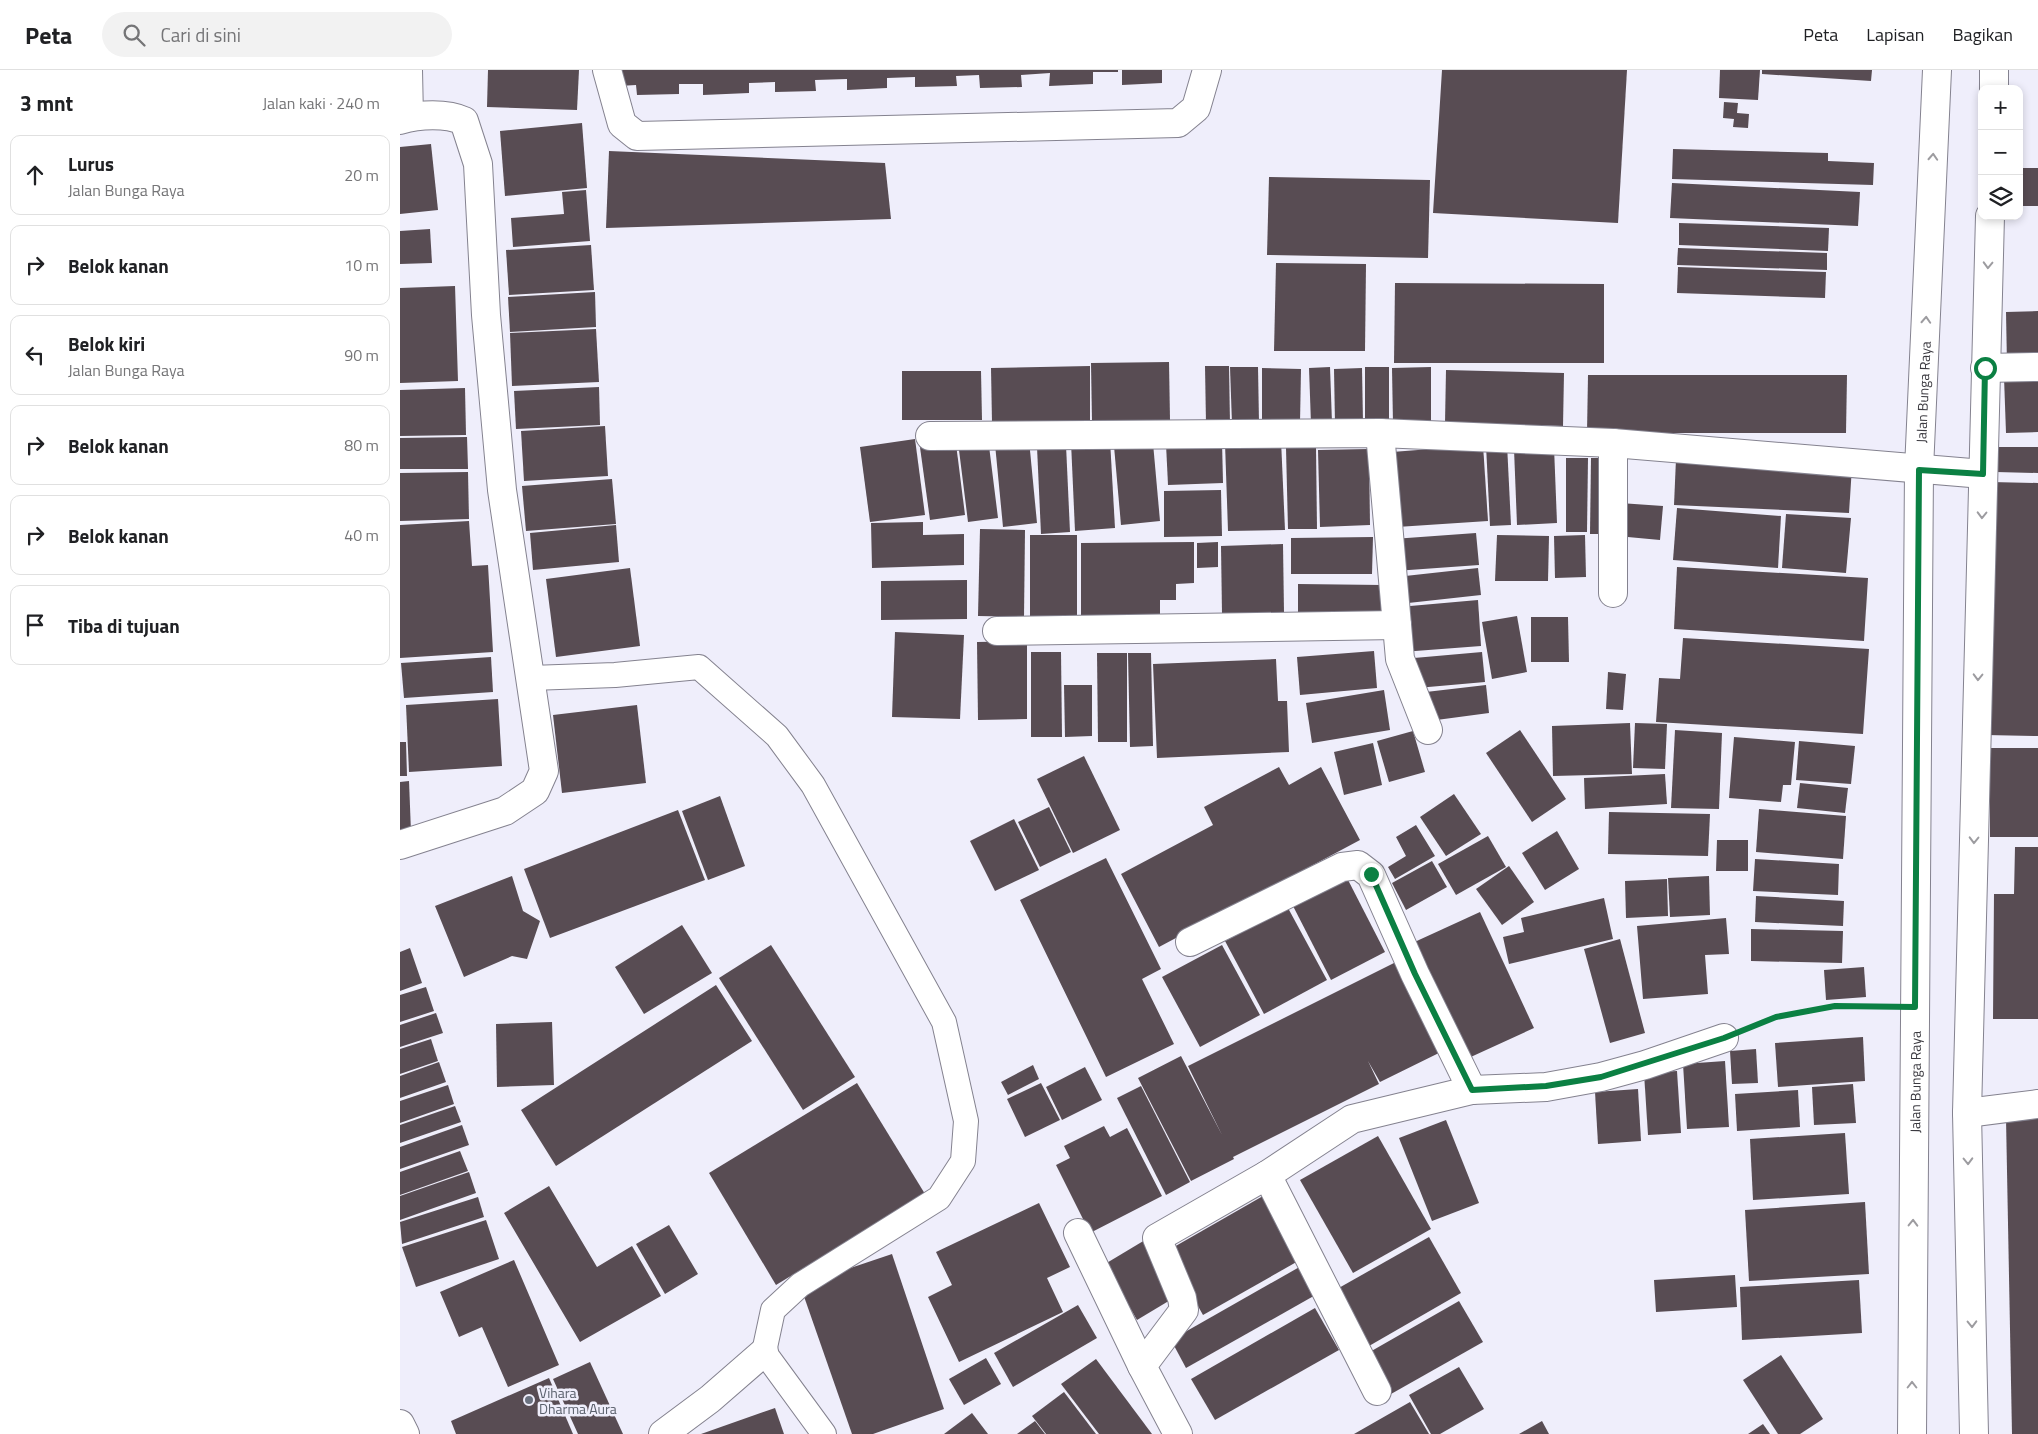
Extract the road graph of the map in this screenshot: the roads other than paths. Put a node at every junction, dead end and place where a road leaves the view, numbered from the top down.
1 (408, 70) edge
2 (607, 70) edge
3 (1207, 70) edge
4 (1937, 70) edge
5 (1994, 70) edge
6 (1994, 85) edge
7 (404, 119) edge
8 (1990, 220) edge
9 (2038, 367) edge
10 (1985, 368) junction
11 (1380, 433) junction
12 (930, 436) dead end
13 (1613, 443) junction
14 (1919, 470) junction
15 (1983, 474) junction
16 (1612, 593) dead end
17 (1397, 625) junction
18 (997, 631) dead end
19 (531, 678) junction
20 (1428, 730) dead end
21 (400, 845) edge
22 (1190, 942) dead end
23 (1724, 1038) road end
24 (1472, 1090) junction
25 (2038, 1104) edge
26 (1967, 1113) junction
27 (1267, 1175) junction
28 (1078, 1233) dead end
29 (764, 1352) junction
30 (1142, 1366) junction
31 (1377, 1392) dead end
32 (400, 1424) edge
33 (405, 1434) edge
34 (663, 1434) edge
35 (824, 1434) edge
36 (1178, 1434) edge
37 (1912, 1434) edge
38 (1974, 1434) edge

1 - 7 street
2 - 3 street
14 -> 4 street, Jalan Bunga Raya
5 - 6 street
7 - 19 street
8 -> 10 street
9 - 10 street
10 - 15 street
11 - 12 street
11 - 13 street
11 - 17 street
13 - 14 street
13 - 16 street
14 - 15 street
37 -> 14 street, Jalan Bunga Raya
15 -> 26 street
17 - 18 street
17 - 20 street
19 - 21 street
19 - 29 lane
22 - 24 street
23 - 24 street
24 - 27 street
25 - 26 street
26 -> 38 street
27 - 30 street
27 - 31 street
28 - 30 street
29 - 34 street
29 - 35 lane
30 - 36 street
32 - 33 street

